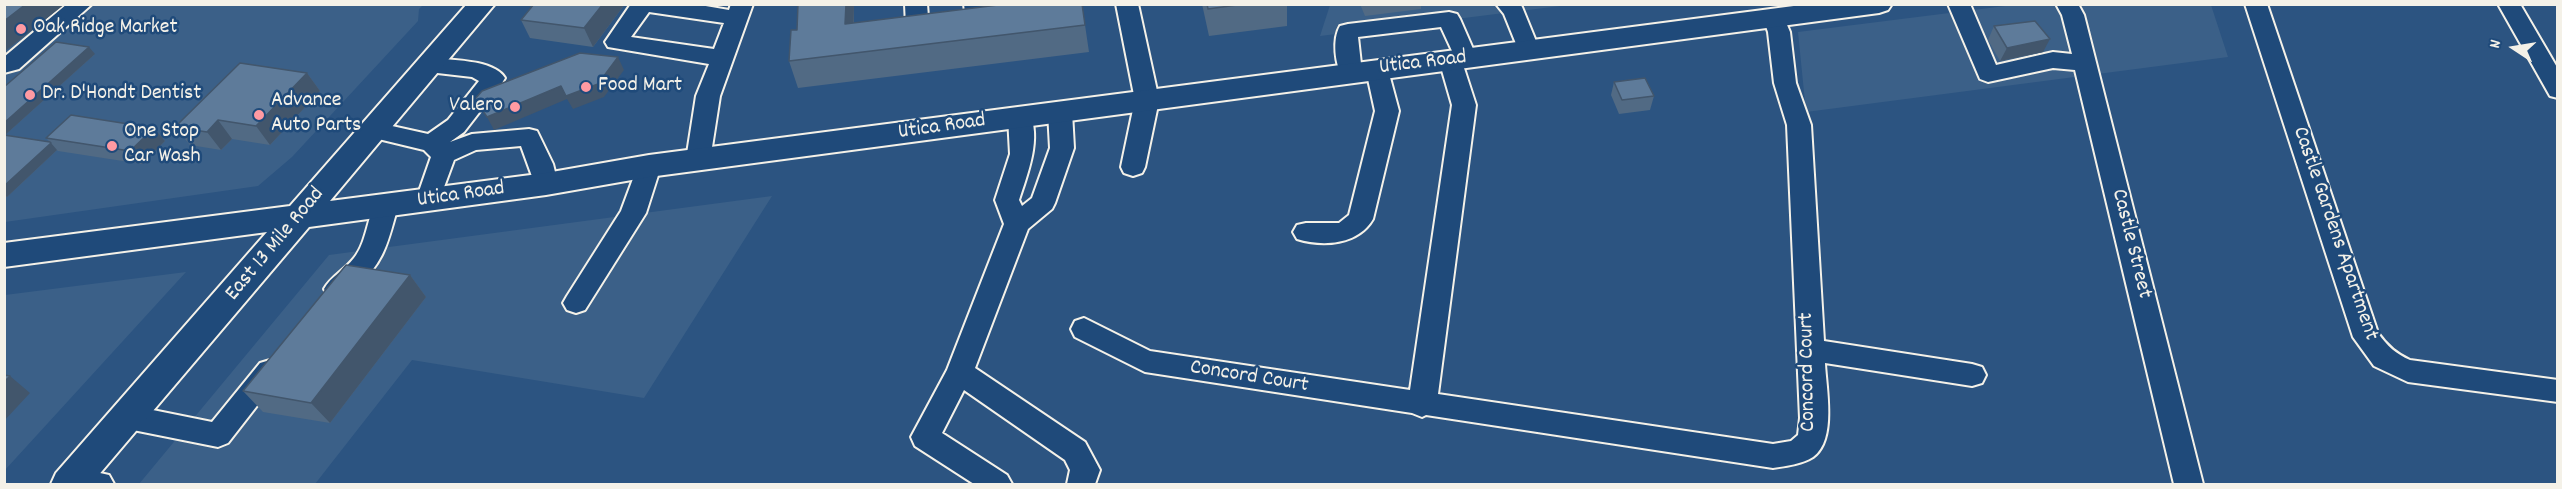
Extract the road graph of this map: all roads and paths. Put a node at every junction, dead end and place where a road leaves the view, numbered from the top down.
1 (482, 4) edge
2 (644, 4) edge
3 (916, 4) edge
4 (975, 4) edge
5 (1127, 4) edge
6 (1507, 4) edge
7 (1959, 4) edge
8 (2067, 4) edge
9 (2256, 4) edge
10 (2509, 4) edge
11 (1871, 5) edge
12 (740, 11) edge
13 (77, 15) edge
14 (1774, 18) junction
15 (1529, 51) junction
16 (722, 58) junction
17 (1458, 59) junction
18 (2085, 63) junction
19 (4, 66) edge
20 (428, 66) junction
21 (1364, 71) junction
22 (4, 85) edge
23 (2558, 90) edge
24 (1147, 100) junction
25 (1060, 112) junction
26 (1020, 117) junction
27 (374, 130) junction
28 (438, 149) junction
29 (698, 160) junction
30 (649, 166) junction
31 (1133, 167) dead end
32 (546, 184) junction
33 (428, 200) junction
34 (386, 206) junction
35 (299, 218) junction
36 (1017, 224) junction
37 (1306, 232) dead end
38 (4, 255) edge
39 (576, 303) dead end
40 (321, 308) edge
41 (1084, 329) dead end
42 (1810, 350) junction
43 (286, 351) edge
44 (960, 372) junction
45 (1972, 375) dead end
46 (2558, 391) edge
47 (1422, 405) junction
48 (128, 417) junction
49 (80, 483) edge
50 (997, 484) edge
51 (1081, 484) edge
52 (2189, 484) edge

1 - 20 main road, East 13 Mile Road
2 - 12 street
2 - 16 street
3 - 4 street
5 - 24 street
6 - 15 street
7 - 18 street
8 - 18 street, Castle Street
9 - 46 street, Castle Gardens Apartment
10 - 23 street
11 - 14 main road, Utica Road
12 - 16 street
13 - 19 street
13 - 22 street
14 - 15 main road, Utica Road
14 - 42 street, Concord Court
15 - 17 main road, Utica Road
16 - 29 street
17 - 21 main road, Utica Road
17 - 21 street
17 - 47 street
18 - 52 street, Castle Street
20 - 27 main road, East 13 Mile Road
20 - 28 street
21 - 24 main road, Utica Road
21 - 37 street
24 - 25 main road, Utica Road
24 - 31 street
25 - 26 main road, Utica Road
25 - 36 street
26 - 29 main road, Utica Road
26 - 36 street
27 - 28 street
27 - 35 main road, East 13 Mile Road
28 - 32 street
28 - 33 street
29 - 30 main road, Utica Road
30 - 32 main road, Utica Road
30 - 39 street
32 - 33 main road, Utica Road
33 - 34 main road, Utica Road
34 - 35 main road, Utica Road
34 - 40 street
35 - 38 main road, Utica Road
35 - 48 main road, East 13 Mile Road
36 - 44 street
41 - 47 street, Concord Court
42 - 45 street
42 - 47 street, Concord Court
43 - 48 street
44 - 50 street
44 - 51 street
48 - 49 main road, East 13 Mile Road

